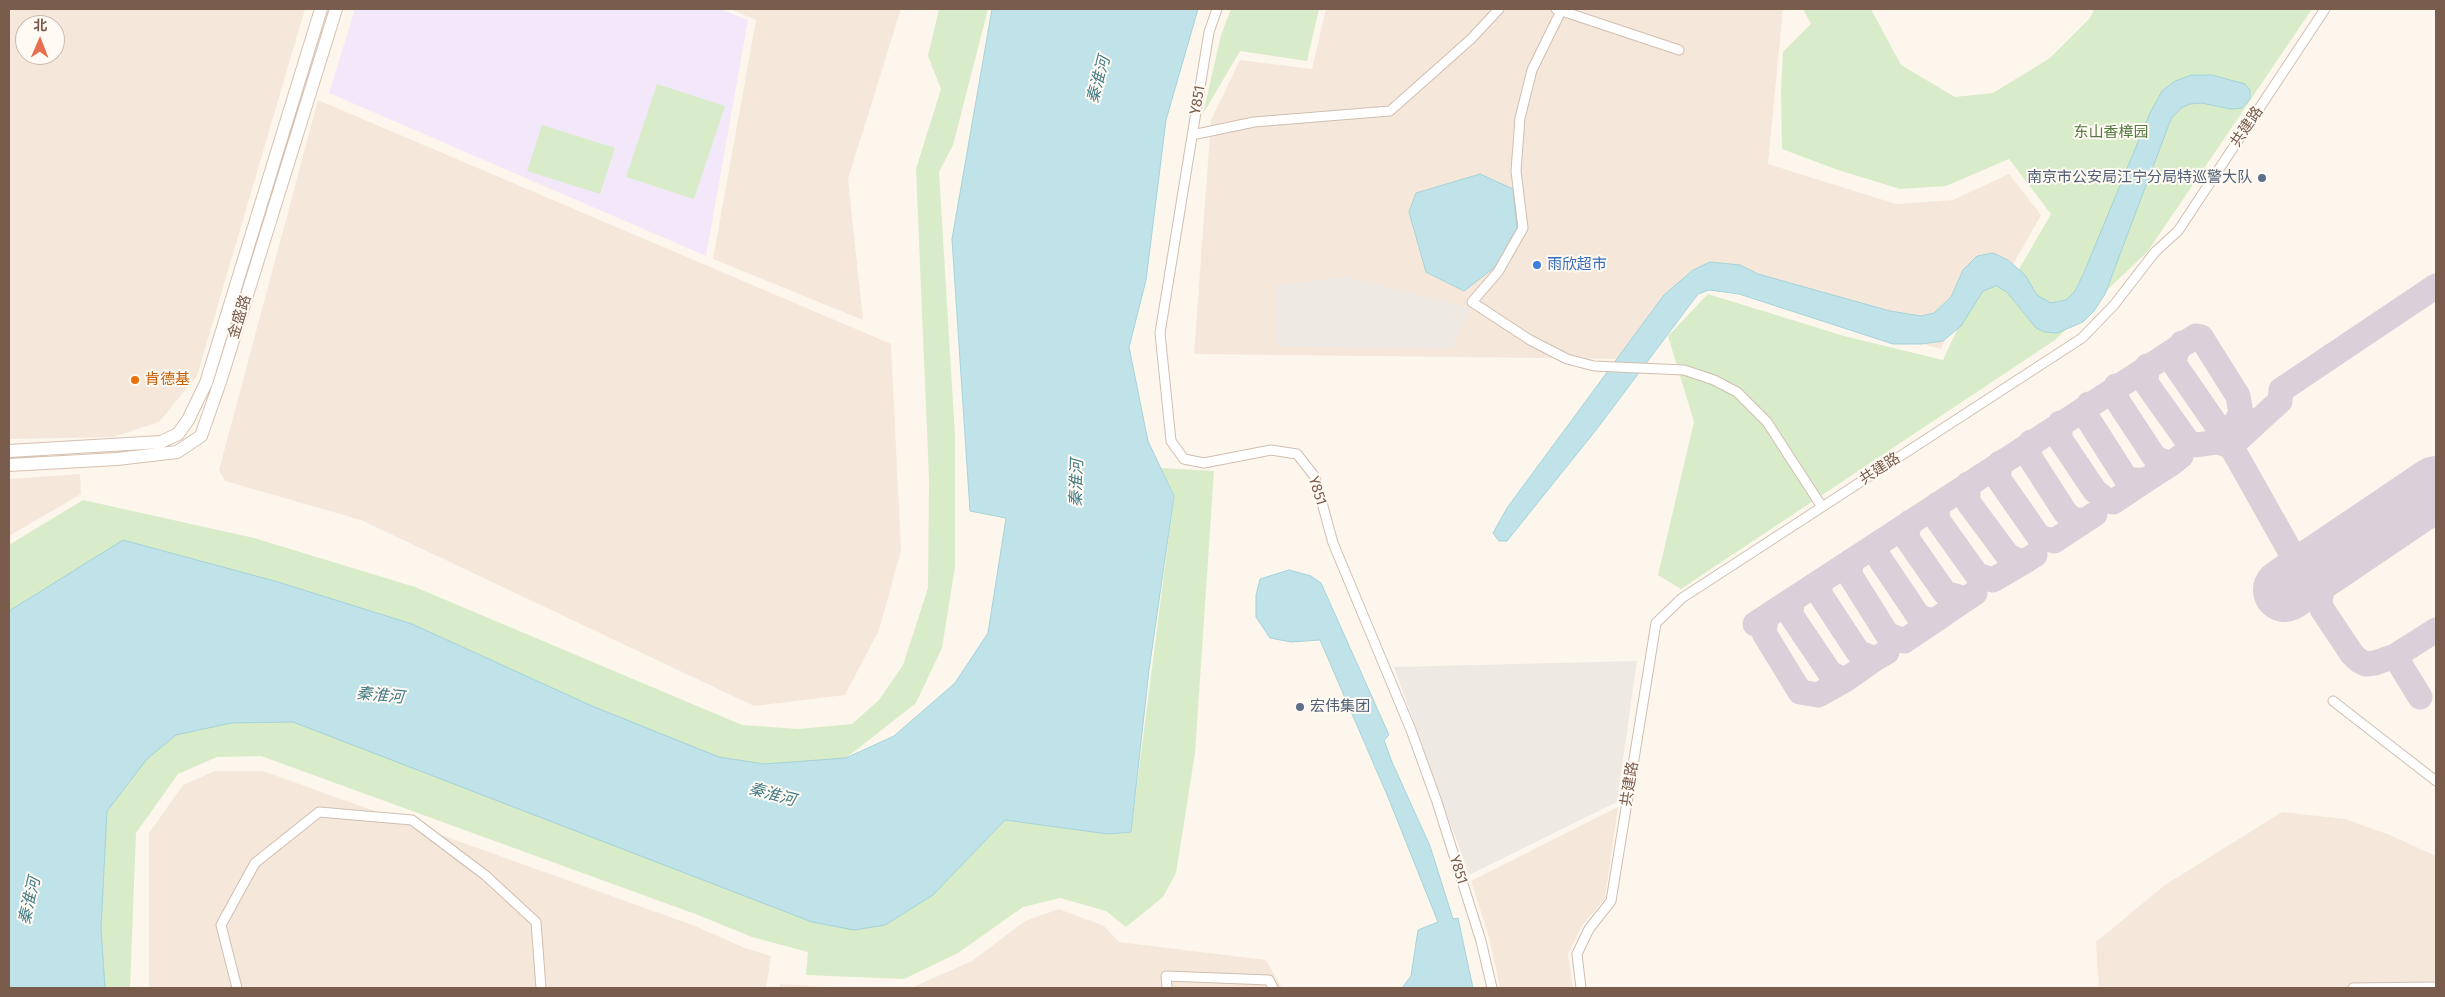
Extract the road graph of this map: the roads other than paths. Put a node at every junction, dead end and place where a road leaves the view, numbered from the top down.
1 (321, 9) edge
2 (336, 9) edge
3 (1217, 9) edge
4 (1499, 9) edge
5 (1560, 9) edge
6 (2326, 9) edge
7 (1679, 50) dead end
8 (1192, 135) junction
9 (9, 451) edge
10 (9, 464) edge
11 (1822, 507) junction
12 (2333, 701) dead end
13 (2436, 781) edge
14 (2436, 987) edge
15 (237, 988) edge
16 (541, 988) edge
17 (1167, 988) edge
18 (1273, 988) edge
19 (1492, 988) edge
20 (1581, 988) edge
21 (2354, 988) edge

1 - 9 street, 金盛路
2 - 10 street, 金盛路
3 - 8 street, Y851
4 - 8 street
5 - 7 street
5 - 11 street
6 - 11 street, 共建路
8 - 19 street, Y851
11 - 20 street, 共建路
12 - 13 street
14 - 21 street
15 - 16 street
17 - 18 street

